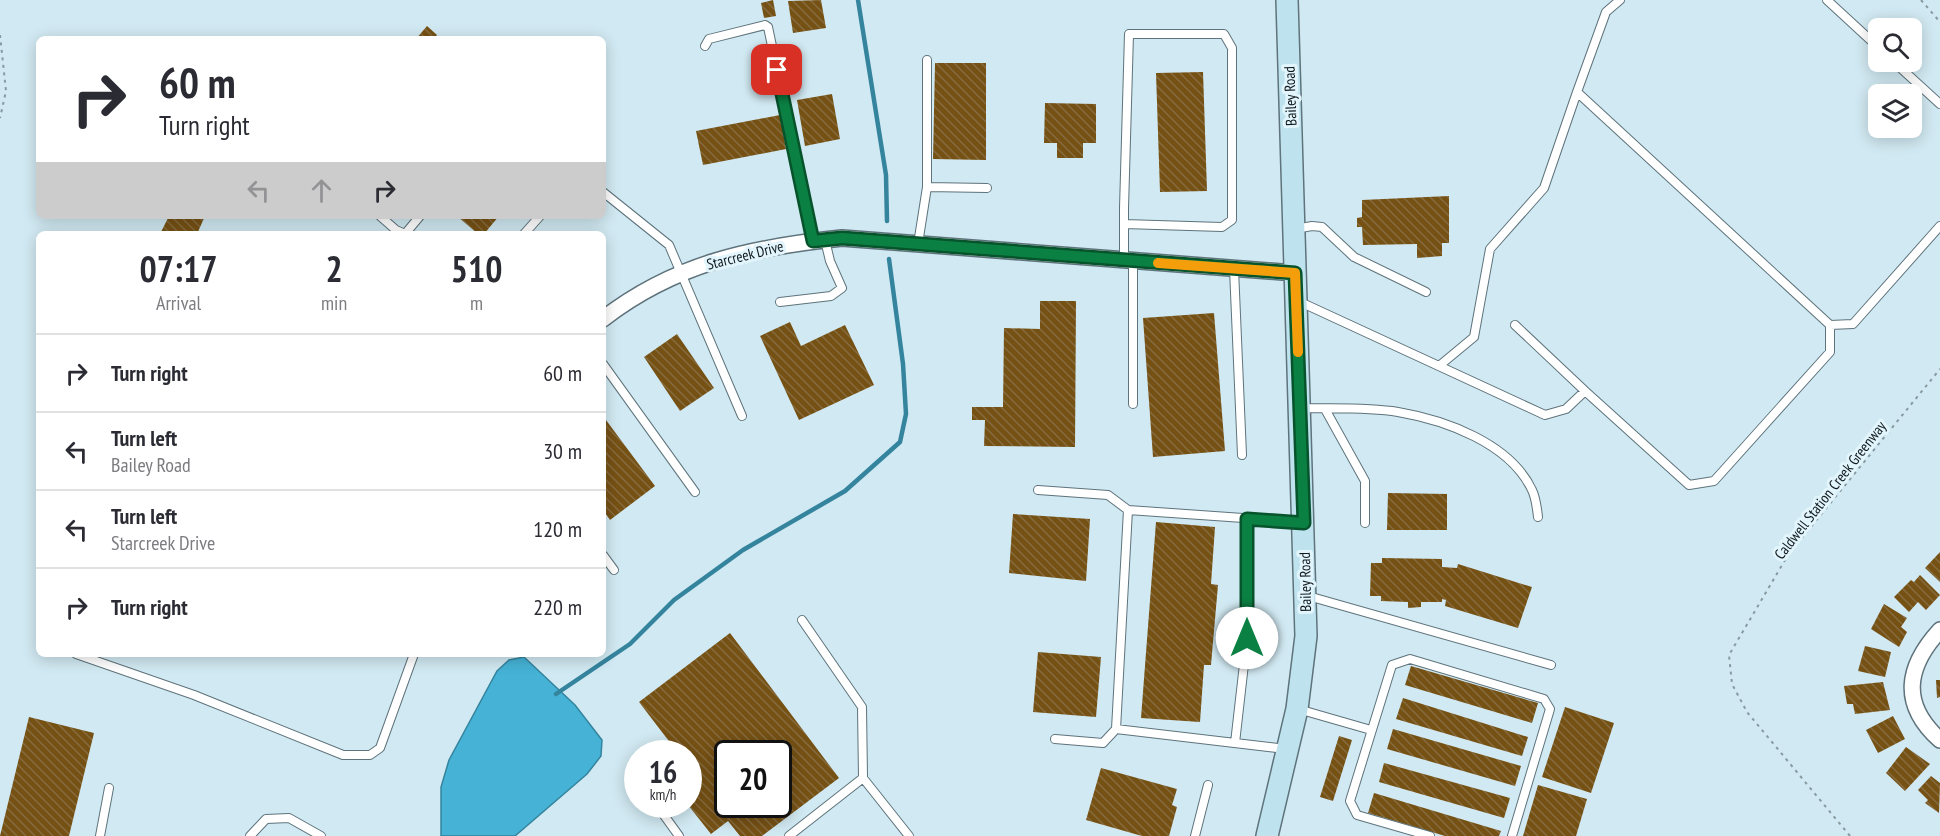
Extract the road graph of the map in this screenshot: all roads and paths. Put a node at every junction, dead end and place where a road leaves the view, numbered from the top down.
1 (1287, 0) edge
2 (1620, 0) edge
3 (1827, 0) edge
4 (1921, 0) edge
5 (1940, 22) edge
6 (0, 35) edge
7 (1868, 38) edge
8 (705, 46) dead end
9 (927, 60) dead end
10 (1905, 72) edge
11 (1577, 92) junction
12 (1940, 104) edge
13 (0, 118) edge
14 (927, 188) junction
15 (987, 188) dead end
16 (606, 195) edge
17 (383, 219) edge
18 (418, 219) edge
19 (537, 219) edge
20 (1124, 224) junction
21 (1940, 226) edge
22 (1295, 229) junction
23 (398, 231) edge
24 (408, 231) edge
25 (527, 231) edge
26 (819, 240) junction
27 (918, 244) junction
28 (1129, 261) junction
29 (1234, 269) junction
30 (683, 272) junction
31 (1295, 273) junction
32 (1426, 292) dead end
33 (1297, 300) junction
34 (780, 302) dead end
35 (606, 317) edge
36 (1515, 325) dead end
37 (1830, 325) junction
38 (1439, 366) junction
39 (606, 368) edge
40 (1940, 369) edge
41 (1586, 391) junction
42 (1133, 404) dead end
43 (1300, 408) junction
44 (1325, 409) junction
45 (742, 416) dead end
46 (1242, 455) dead end
47 (1038, 490) dead end
48 (695, 492) dead end
49 (1128, 510) junction
50 (1538, 517) dead end
51 (1247, 519) junction
52 (1365, 522) dead end
53 (1304, 523) junction
54 (606, 559) edge
55 (614, 570) dead end
56 (1306, 596) junction
57 (802, 620) dead end
58 (1940, 630) edge
59 (85, 657) edge
60 (413, 657) edge
61 (1551, 665) dead end
62 (1297, 709) junction
63 (1116, 729) junction
64 (1371, 730) junction
65 (1055, 739) dead end
66 (1940, 740) edge
67 (1235, 743) junction
68 (1287, 750) junction
69 (863, 778) junction
70 (1208, 785) dead end
71 (109, 788) dead end
72 (666, 818) edge
73 (100, 836) edge
74 (249, 836) edge
75 (321, 836) edge
76 (679, 836) edge
77 (789, 836) edge
78 (909, 836) edge
79 (1195, 836) edge
80 (1267, 836) edge
81 (1430, 836) edge
82 (1512, 836) edge
83 (1850, 836) edge

1 - 22 street, Bailey Road
2 - 11 lane
3 - 7 lane
4 - 5 path
6 - 13 path
8 - 26 lane
9 - 14 lane
10 - 12 lane
11 - 37 lane
11 - 38 lane
14 - 15 lane
14 - 27 lane
16 - 30 lane
17 - 23 lane
18 - 24 lane
19 - 25 lane
20 - 20 lane
20 - 28 lane
21 - 37 lane
22 - 31 street, Bailey Road
22 - 32 lane
26 - 27 street, Starcreek Drive
26 - 30 street, Starcreek Drive
26 - 34 lane
27 - 28 street, Starcreek Drive
28 - 29 street, Starcreek Drive
28 - 42 lane
29 - 31 street, Starcreek Drive
29 - 46 lane
30 - 35 street, Starcreek Drive
30 - 45 lane
31 - 33 street, Bailey Road
33 - 38 lane
33 - 43 street, Bailey Road
36 - 41 lane
37 - 41 lane
38 - 41 lane
39 - 48 lane
40 - 83 path, Caldwell Station Creek Greenway
43 - 44 lane
43 - 53 street, Bailey Road
44 - 50 lane
44 - 52 lane
47 - 49 lane
49 - 51 lane
49 - 63 lane
51 - 53 lane
51 - 67 lane
53 - 56 street, Bailey Road
54 - 55 lane
56 - 61 lane
56 - 62 street, Bailey Road
57 - 69 lane
58 - 66 street
59 - 60 lane
62 - 64 lane
62 - 68 street, Bailey Road
63 - 65 lane
63 - 67 lane
64 - 81 lane
64 - 82 lane
67 - 68 lane
68 - 80 street, Bailey Road
69 - 77 lane
69 - 78 lane
70 - 79 lane
71 - 73 lane
72 - 76 lane
74 - 75 lane

